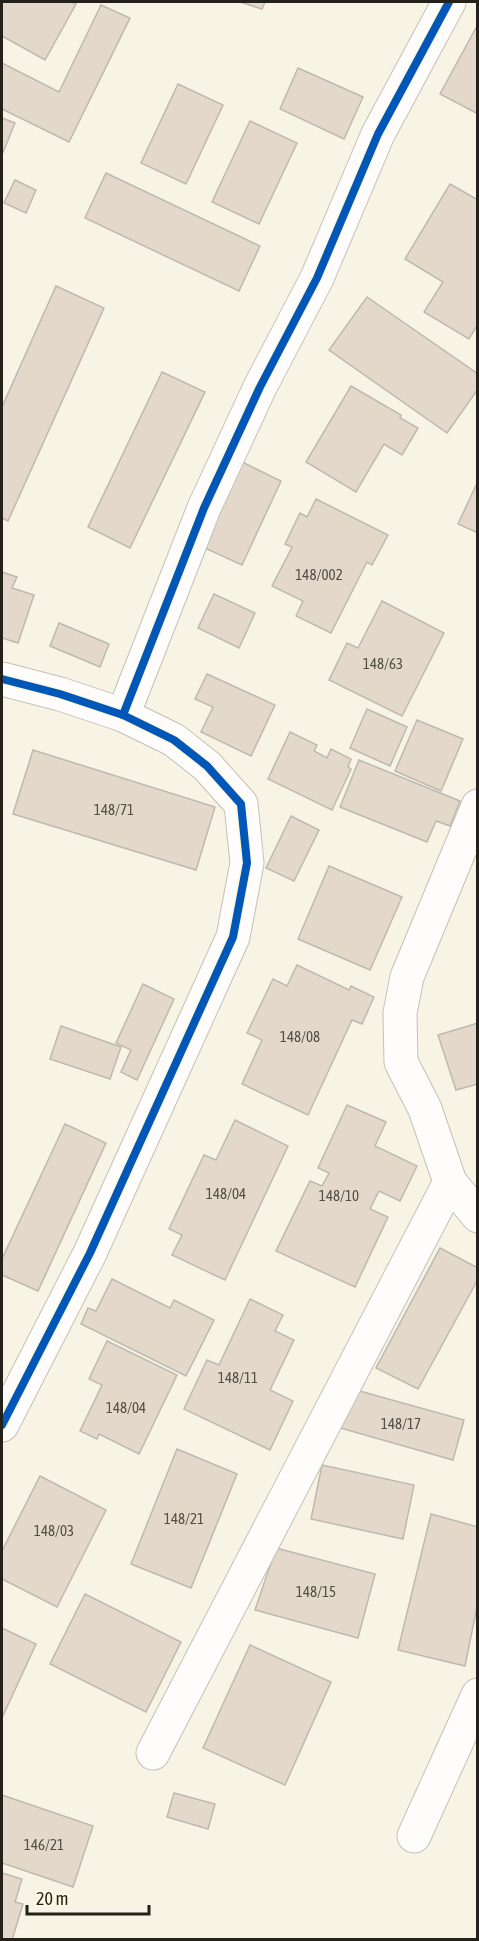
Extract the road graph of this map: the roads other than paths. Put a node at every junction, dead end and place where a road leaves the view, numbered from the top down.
1 (448, 2) edge
2 (3, 684) edge
3 (123, 715) junction
4 (477, 806) edge
5 (450, 1182) junction
6 (477, 1216) edge
7 (2, 1425) edge
8 (477, 1695) edge
9 (153, 1753) dead end
10 (414, 1836) dead end

1 - 3 street
2 - 3 street
3 - 7 street
4 - 5 street
5 - 6 street
5 - 9 street
8 - 10 street

